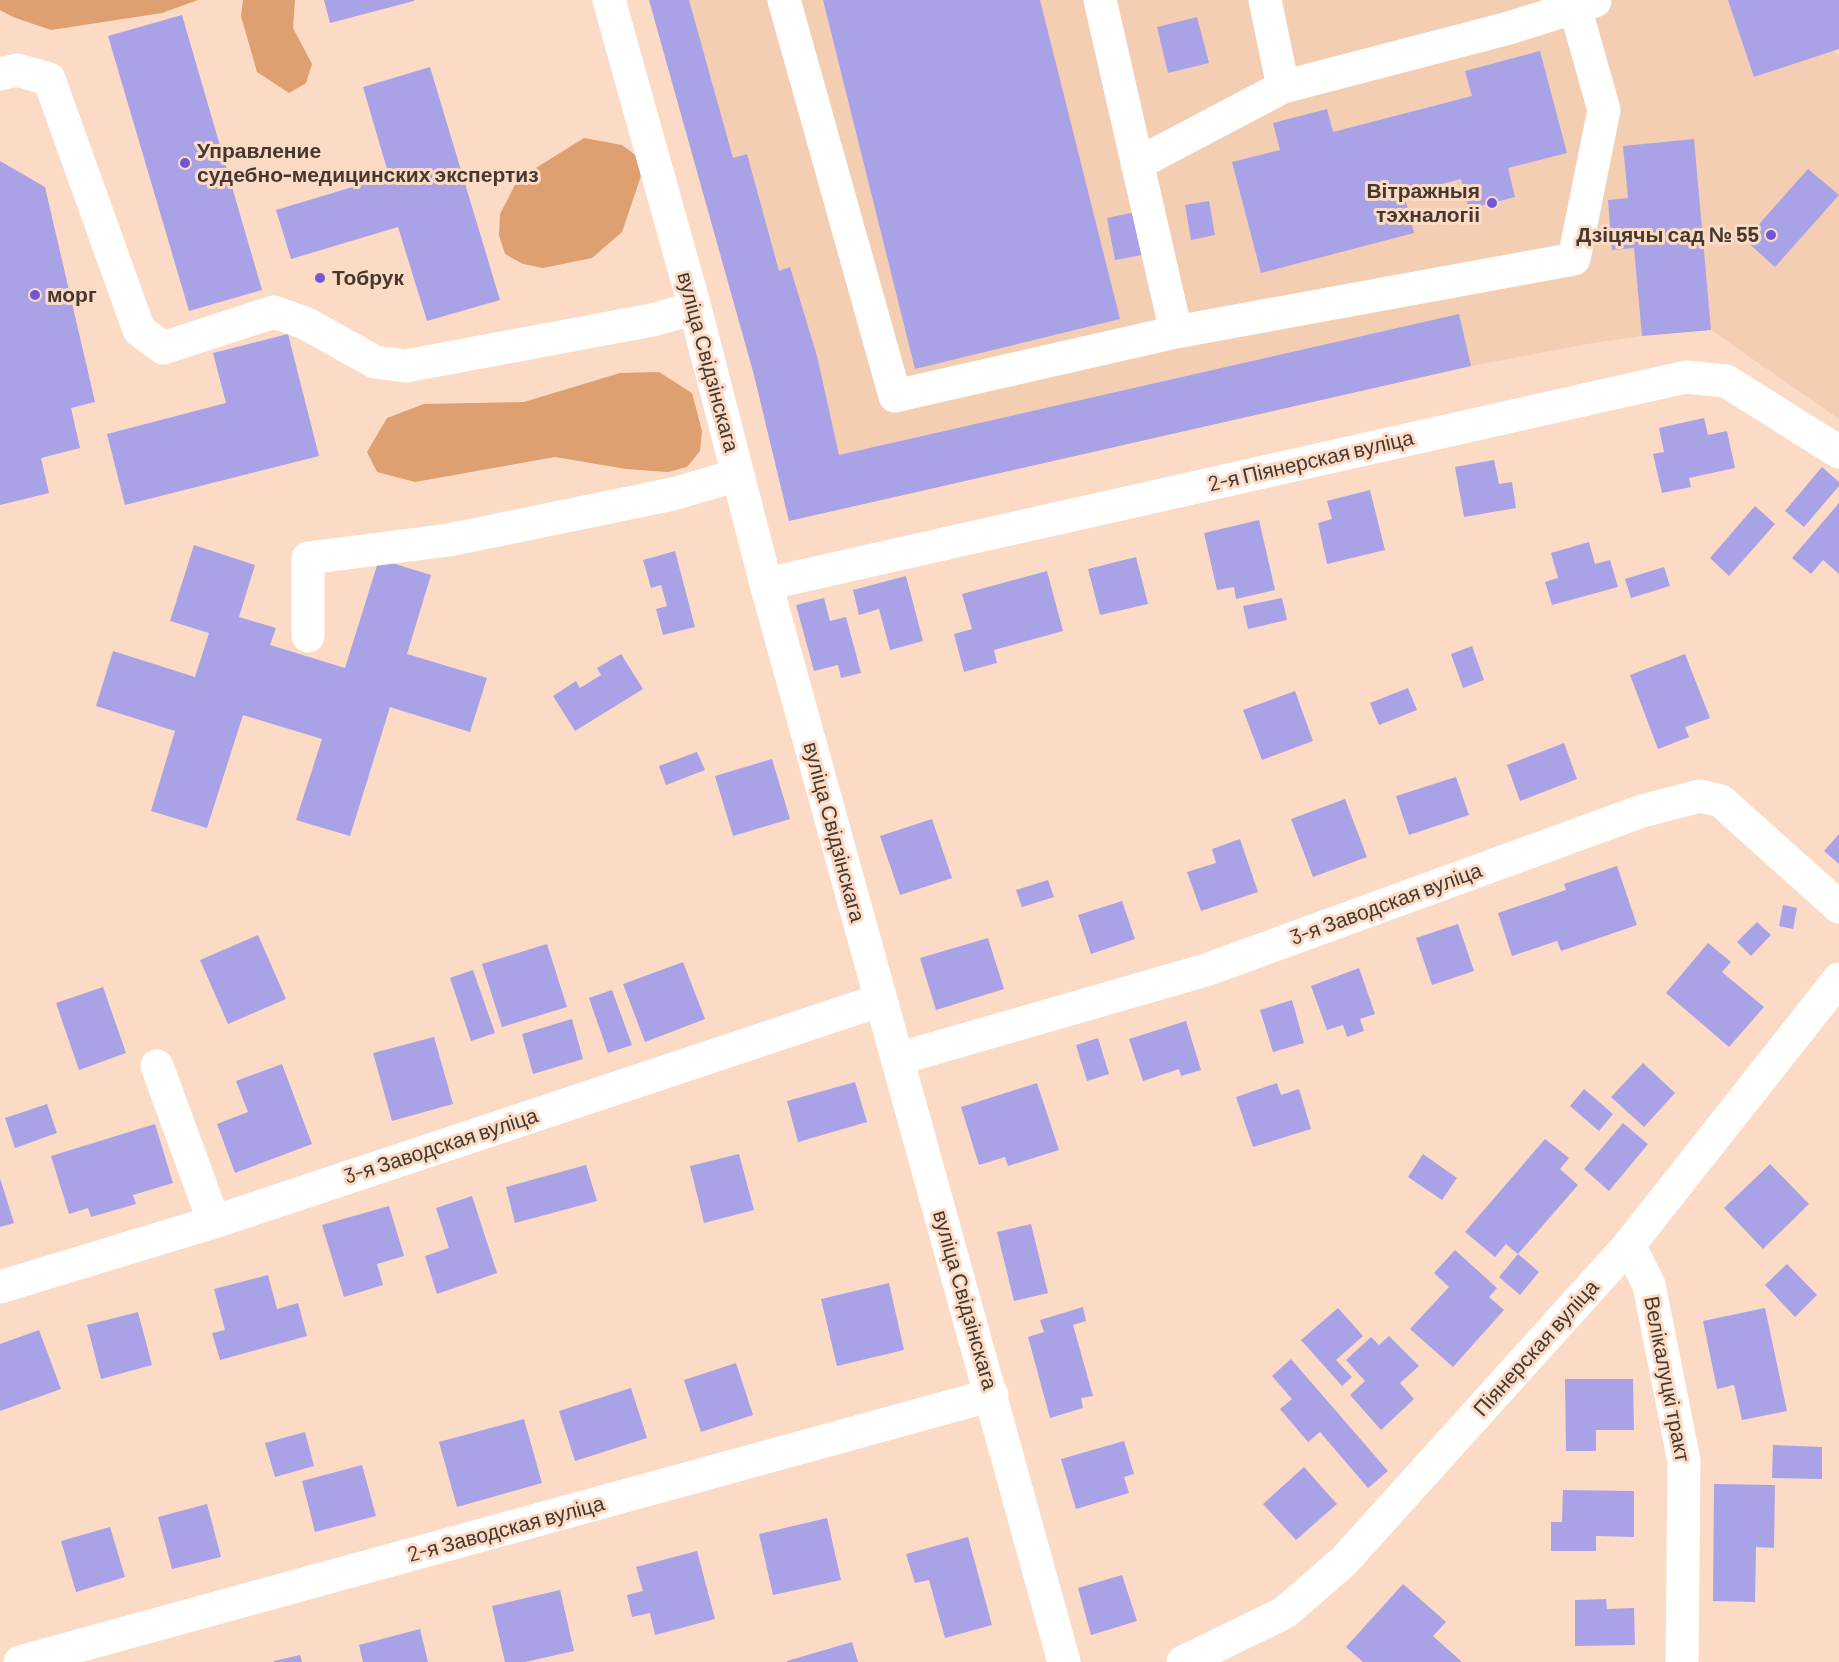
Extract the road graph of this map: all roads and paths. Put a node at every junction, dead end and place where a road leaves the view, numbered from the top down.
1 (609, 0) edge
2 (784, 0) edge
3 (1100, 0) edge
4 (1265, 0) edge
5 (1586, 4) edge
6 (0, 74) edge
7 (1283, 87) junction
8 (1137, 164) junction
9 (695, 308) junction
10 (1176, 332) junction
11 (1839, 452) edge
12 (738, 476) junction
13 (766, 584) junction
14 (308, 636) dead end
15 (1839, 907) edge
16 (1839, 979) edge
17 (880, 1000) junction
18 (897, 1059) junction
19 (157, 1066) dead end
20 (214, 1222) junction
21 (1629, 1245) junction
22 (0, 1287) edge
23 (992, 1395) junction
24 (20, 1662) edge
25 (1064, 1662) edge
26 (1183, 1662) edge
27 (1683, 1662) edge

1 - 9 street, вуліца Свідзінскага
2 - 10 street
3 - 8 street
4 - 7 street
5 - 7 street
5 - 10 street
6 - 9 street
7 - 8 street
8 - 10 street
9 - 12 street, вуліца Свідзінскага
11 - 13 street, 2-я Піянерская вуліца
12 - 13 street, вуліца Свідзінскага
12 - 14 street
13 - 17 street, вуліца Свідзінскага
15 - 18 street, 3-я Заводская вуліца
16 - 21 street, Піянерская вуліца
17 - 18 street, вуліца Свідзінскага
17 - 20 street, 3-я Заводская вуліца
18 - 23 street, вуліца Свідзінскага
19 - 20 street
20 - 22 street, 3-я Заводская вуліца
21 - 26 street, Піянерская вуліца
21 - 27 street, Велікалуцкі тракт
23 - 24 street, 2-я Заводская вуліца
23 - 25 street, вуліца Свідзінскага

